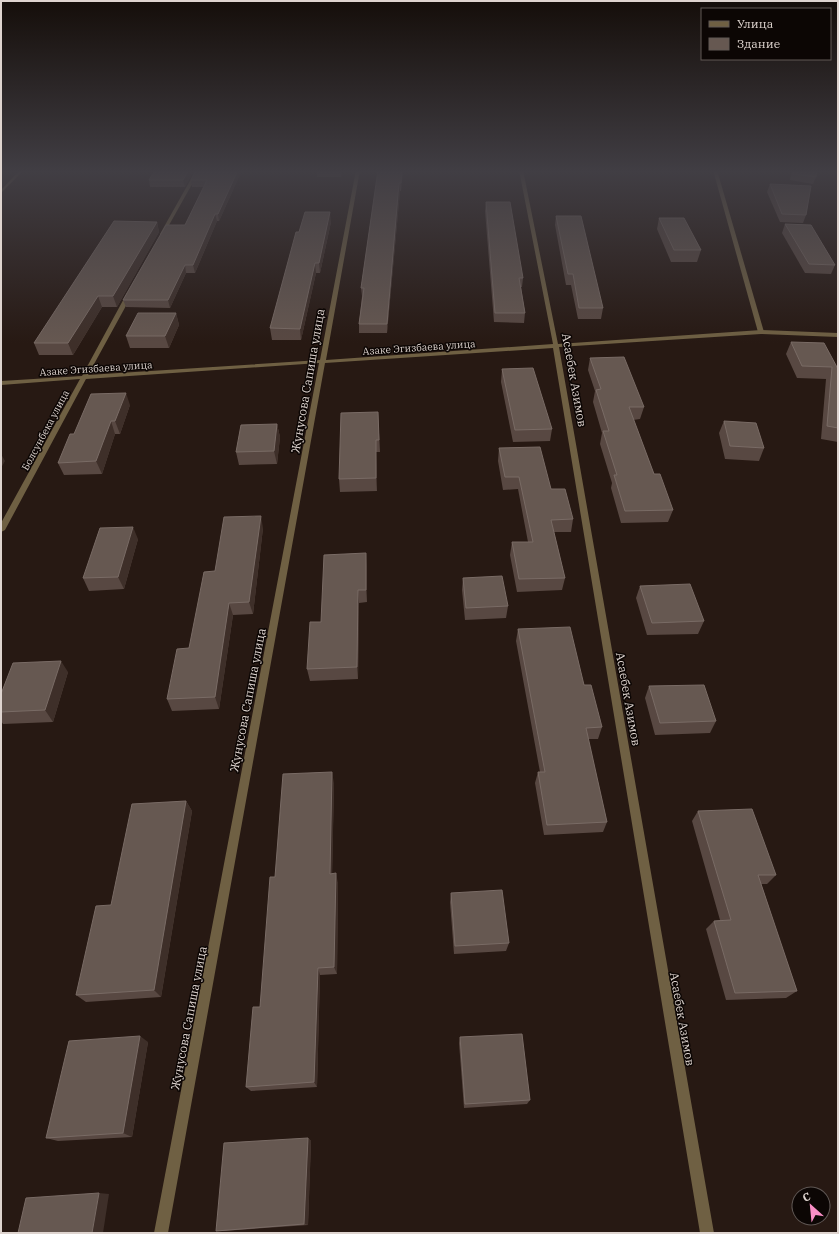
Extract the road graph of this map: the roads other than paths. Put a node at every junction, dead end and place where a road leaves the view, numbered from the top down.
1 (166, 228) edge
2 (348, 228) edge
3 (532, 228) edge
4 (731, 228) edge
5 (159, 240) edge
6 (132, 288) edge
7 (761, 332) junction
8 (838, 335) edge
9 (556, 346) junction
10 (324, 362) junction
11 (82, 378) junction
12 (1, 384) edge
13 (1, 530) edge
14 (161, 1233) edge
15 (707, 1233) edge

1 - 5 street
2 - 10 street, Жунусова Сапиша улица
3 - 9 street, Асаебек Азимов
4 - 7 street
6 - 11 street, Болсунбека улица
7 - 8 street, Азаке Эгизбаева улица
7 - 9 street, Азаке Эгизбаева улица
9 - 10 street, Азаке Эгизбаева улица
9 - 15 street, Асаебек Азимов
10 - 11 street, Азаке Эгизбаева улица
10 - 14 street, Жунусова Сапиша улица
11 - 12 street, Азаке Эгизбаева улица
11 - 13 street, Болсунбека улица

